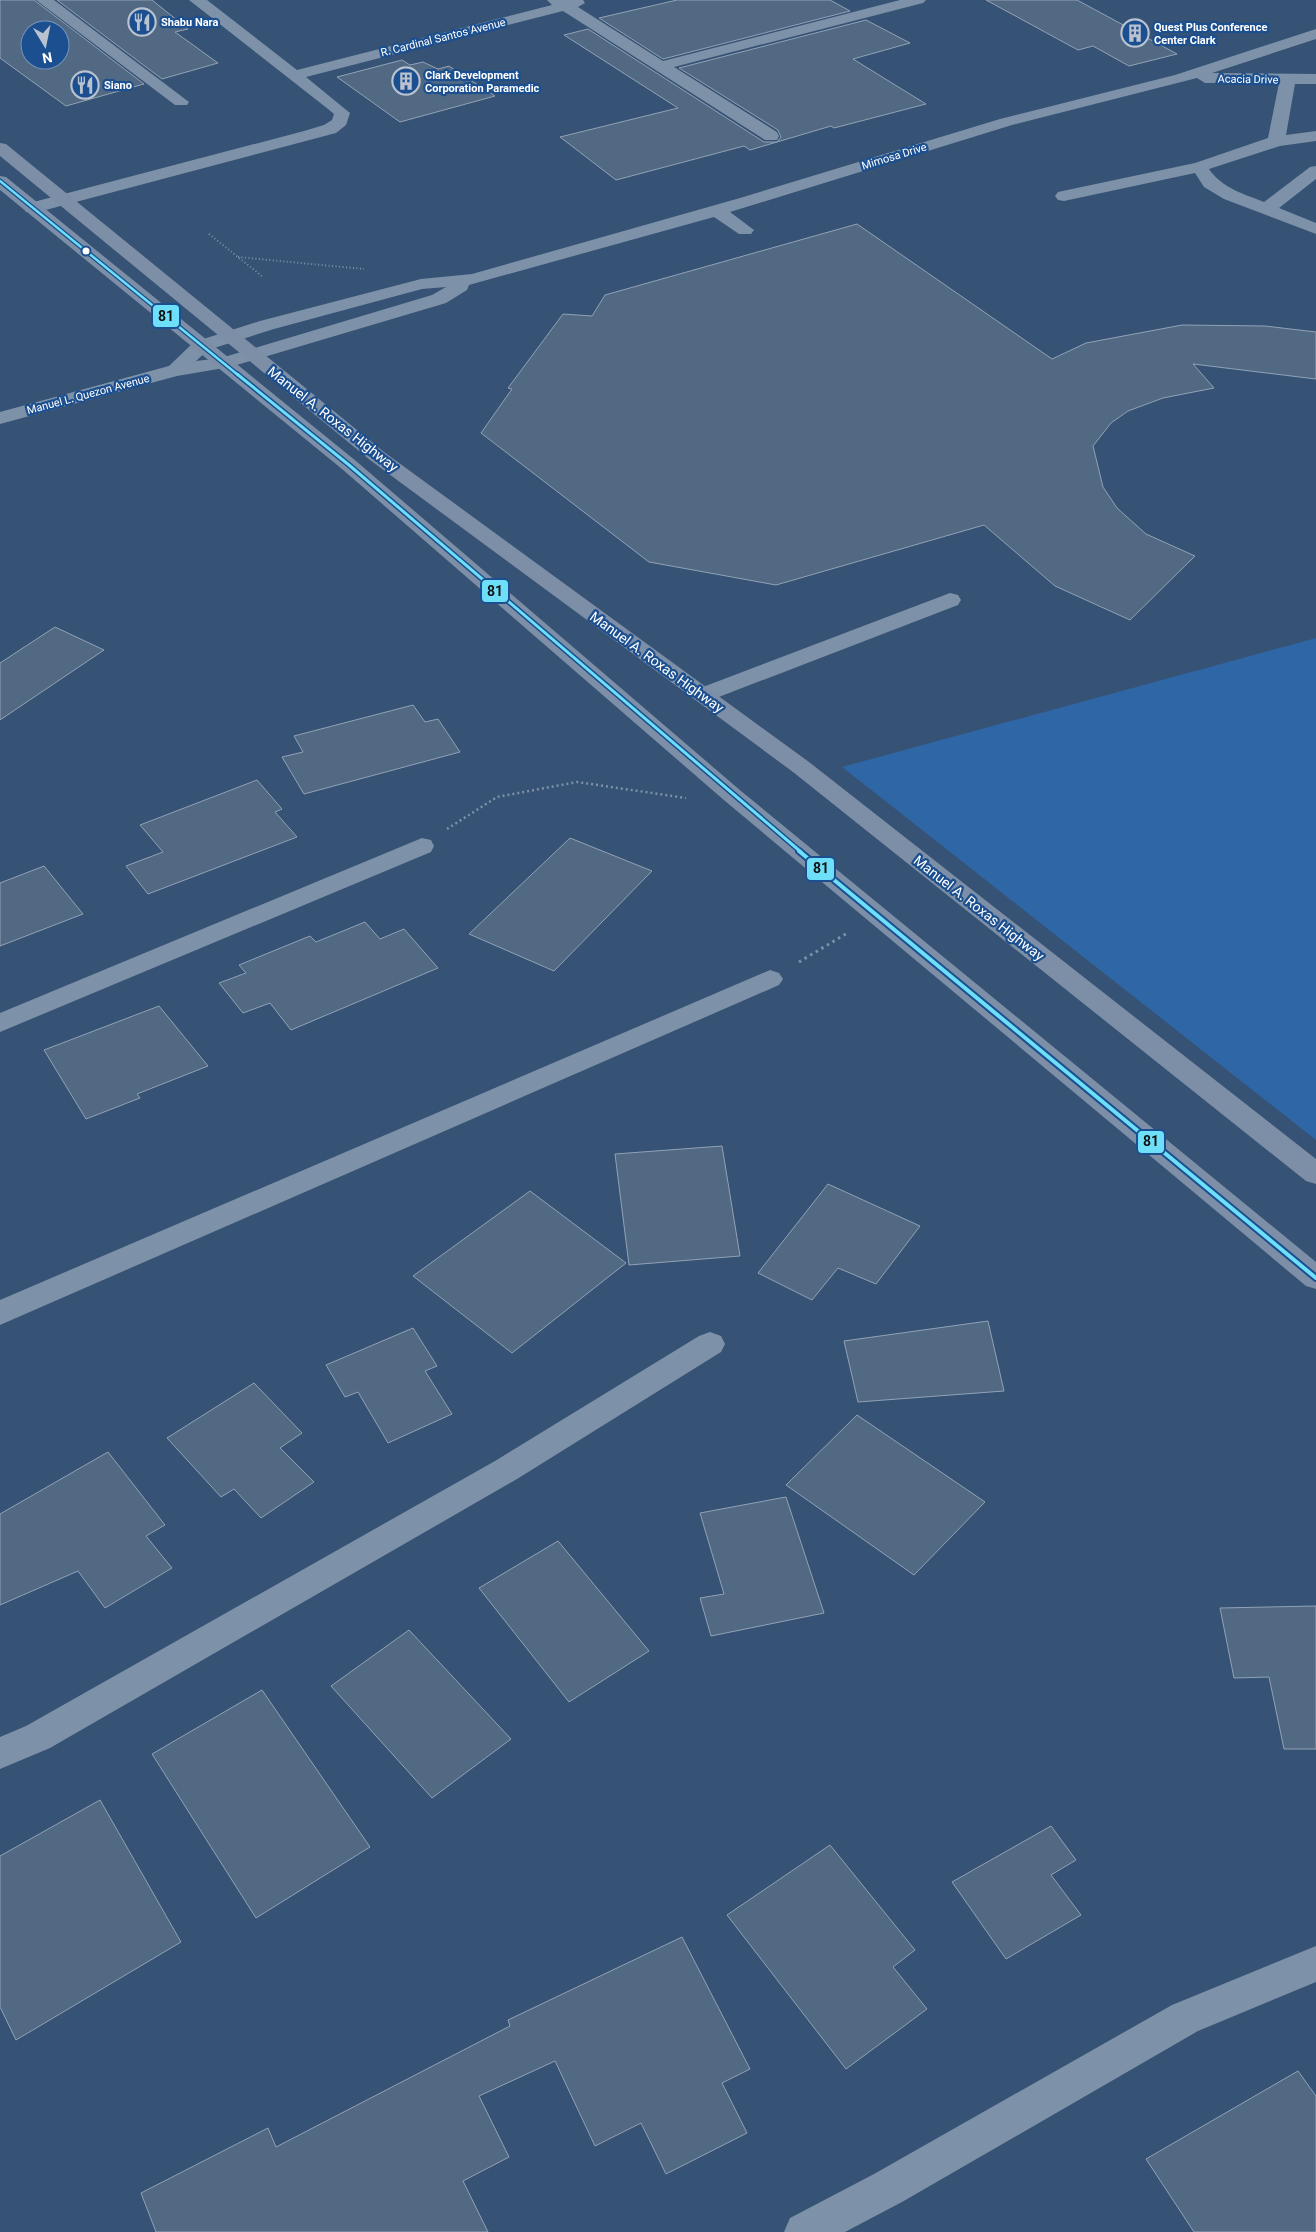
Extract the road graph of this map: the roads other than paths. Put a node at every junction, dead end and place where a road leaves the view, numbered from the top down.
1 (44, 0) edge
2 (197, 0) edge
3 (591, 0) edge
4 (918, 0) edge
5 (560, 3) edge
6 (1316, 34) edge
7 (661, 66) junction
8 (295, 75) junction
9 (1181, 78) junction
10 (1288, 79) junction
11 (1316, 79) edge
12 (181, 102) dead end
13 (770, 136) dead end
14 (1316, 136) edge
15 (1276, 141) junction
16 (0, 148) edge
17 (1199, 167) junction
18 (1316, 172) edge
19 (0, 181) edge
20 (1064, 196) dead end
21 (63, 200) junction
22 (32, 208) junction
23 (1268, 208) junction
24 (716, 210) junction
25 (1316, 229) edge
26 (745, 230) dead end
27 (473, 279) junction
28 (229, 337) junction
29 (201, 346) junction
30 (251, 355) junction
31 (223, 363) junction
32 (176, 370) junction
33 (0, 418) edge
34 (950, 600) dead end
35 (703, 695) junction
36 (422, 846) road end
37 (770, 979) road end
38 (0, 1023) edge
39 (1316, 1174) edge
40 (1316, 1278) edge
41 (0, 1313) edge
42 (710, 1344) dead end
43 (0, 1753) edge
44 (1316, 1964) edge
45 (804, 2232) edge

1 - 12 street
2 - 8 street
3 - 5 street, R. Cardinal Santos Avenue
4 - 7 street
5 - 7 street
5 - 8 street, R. Cardinal Santos Avenue
6 - 9 street, Mimosa Drive
7 - 13 street
8 - 21 street
9 - 10 street, Acacia Drive
9 - 24 street, Mimosa Drive
10 - 11 street, Acacia Drive
10 - 15 street
14 - 15 street
15 - 17 street
16 - 21 main road, Manuel A. Roxas Highway
17 - 20 street
17 - 23 street
18 - 23 street
19 - 22 main road, Manuel A. Roxas Highway
21 - 22 street
21 - 28 main road, Manuel A. Roxas Highway
22 - 29 main road, Manuel A. Roxas Highway
23 - 25 street
24 - 26 street
24 - 27 street, Mimosa Drive
27 - 28 street, Mimosa Drive
27 - 30 street, Mimosa Drive
28 - 29 street, Mimosa Drive
28 - 30 main road, Manuel A. Roxas Highway
29 - 31 main road, Manuel A. Roxas Highway
29 - 32 street, Manuel L. Quezon Avenue
30 - 31 street, Mimosa Drive
30 - 35 main road, Manuel A. Roxas Highway
31 - 32 street, Manuel L. Quezon Avenue
31 - 40 main road, Manuel A. Roxas Highway
32 - 33 street, Manuel L. Quezon Avenue
34 - 35 street
35 - 39 main road, Manuel A. Roxas Highway
36 - 38 street
37 - 41 street
42 - 43 street
44 - 45 street

